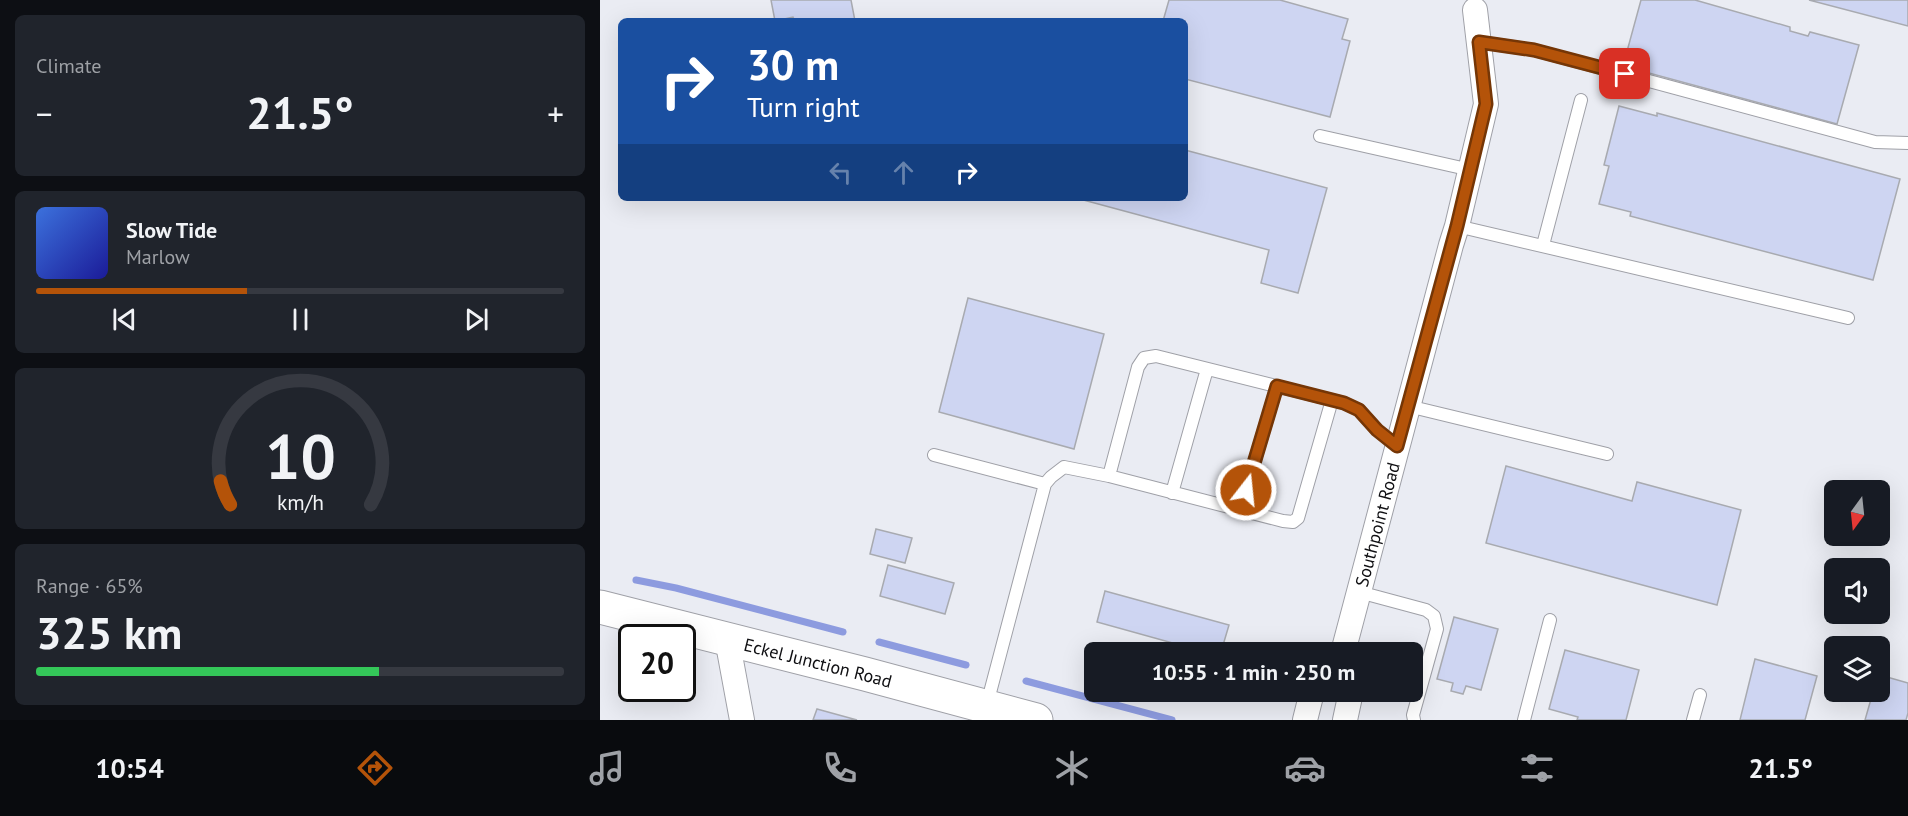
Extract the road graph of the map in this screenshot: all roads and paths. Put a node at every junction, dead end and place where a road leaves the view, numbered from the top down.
1 (1474, 3) edge
2 (1479, 42) junction
3 (1581, 100) dead end
4 (1320, 136) dead end
5 (1908, 143) edge
6 (1471, 170) junction
7 (1457, 226) junction
8 (1544, 245) junction
9 (1848, 318) dead end
10 (1207, 369) junction
11 (1277, 386) junction
12 (1332, 400) junction
13 (1408, 406) junction
14 (1397, 446) junction
15 (1607, 454) dead end
16 (934, 455) dead end
17 (1109, 476) junction
18 (1045, 484) junction
19 (1172, 493) junction
20 (1240, 510) junction
21 (1359, 591) junction
22 (600, 607) edge
23 (1550, 620) dead end
24 (727, 639) junction
25 (1345, 642) edge
26 (1700, 694) dead end
27 (1310, 702) edge
28 (1349, 702) edge
29 (987, 707) junction
30 (742, 720) edge
31 (1036, 720) edge
32 (1305, 720) edge
33 (1345, 720) edge
34 (1413, 720) edge
35 (1524, 720) edge
36 (1693, 720) edge

1 - 2 street, Southpoint Road
2 - 5 lane
2 - 6 street, Southpoint Road
3 - 8 lane
4 - 6 lane
6 - 7 street, Southpoint Road
7 - 8 lane
7 - 13 street, Southpoint Road
8 - 9 lane
10 - 11 lane
10 - 17 lane
10 - 19 lane
11 - 12 lane
11 - 20 lane
12 - 14 lane
12 - 20 lane
13 - 14 street, Southpoint Road
13 - 15 lane
14 - 21 street, Southpoint Road
16 - 18 lane
17 - 18 lane
17 - 19 lane
18 - 29 lane
19 - 20 lane
21 - 25 street, Southpoint Road
21 - 34 lane
22 - 24 street, Eckel Junction Road
23 - 35 lane
24 - 29 street, Eckel Junction Road
24 - 30 street
26 - 36 lane
27 - 32 street
28 - 33 street
29 - 31 street, Eckel Junction Road

